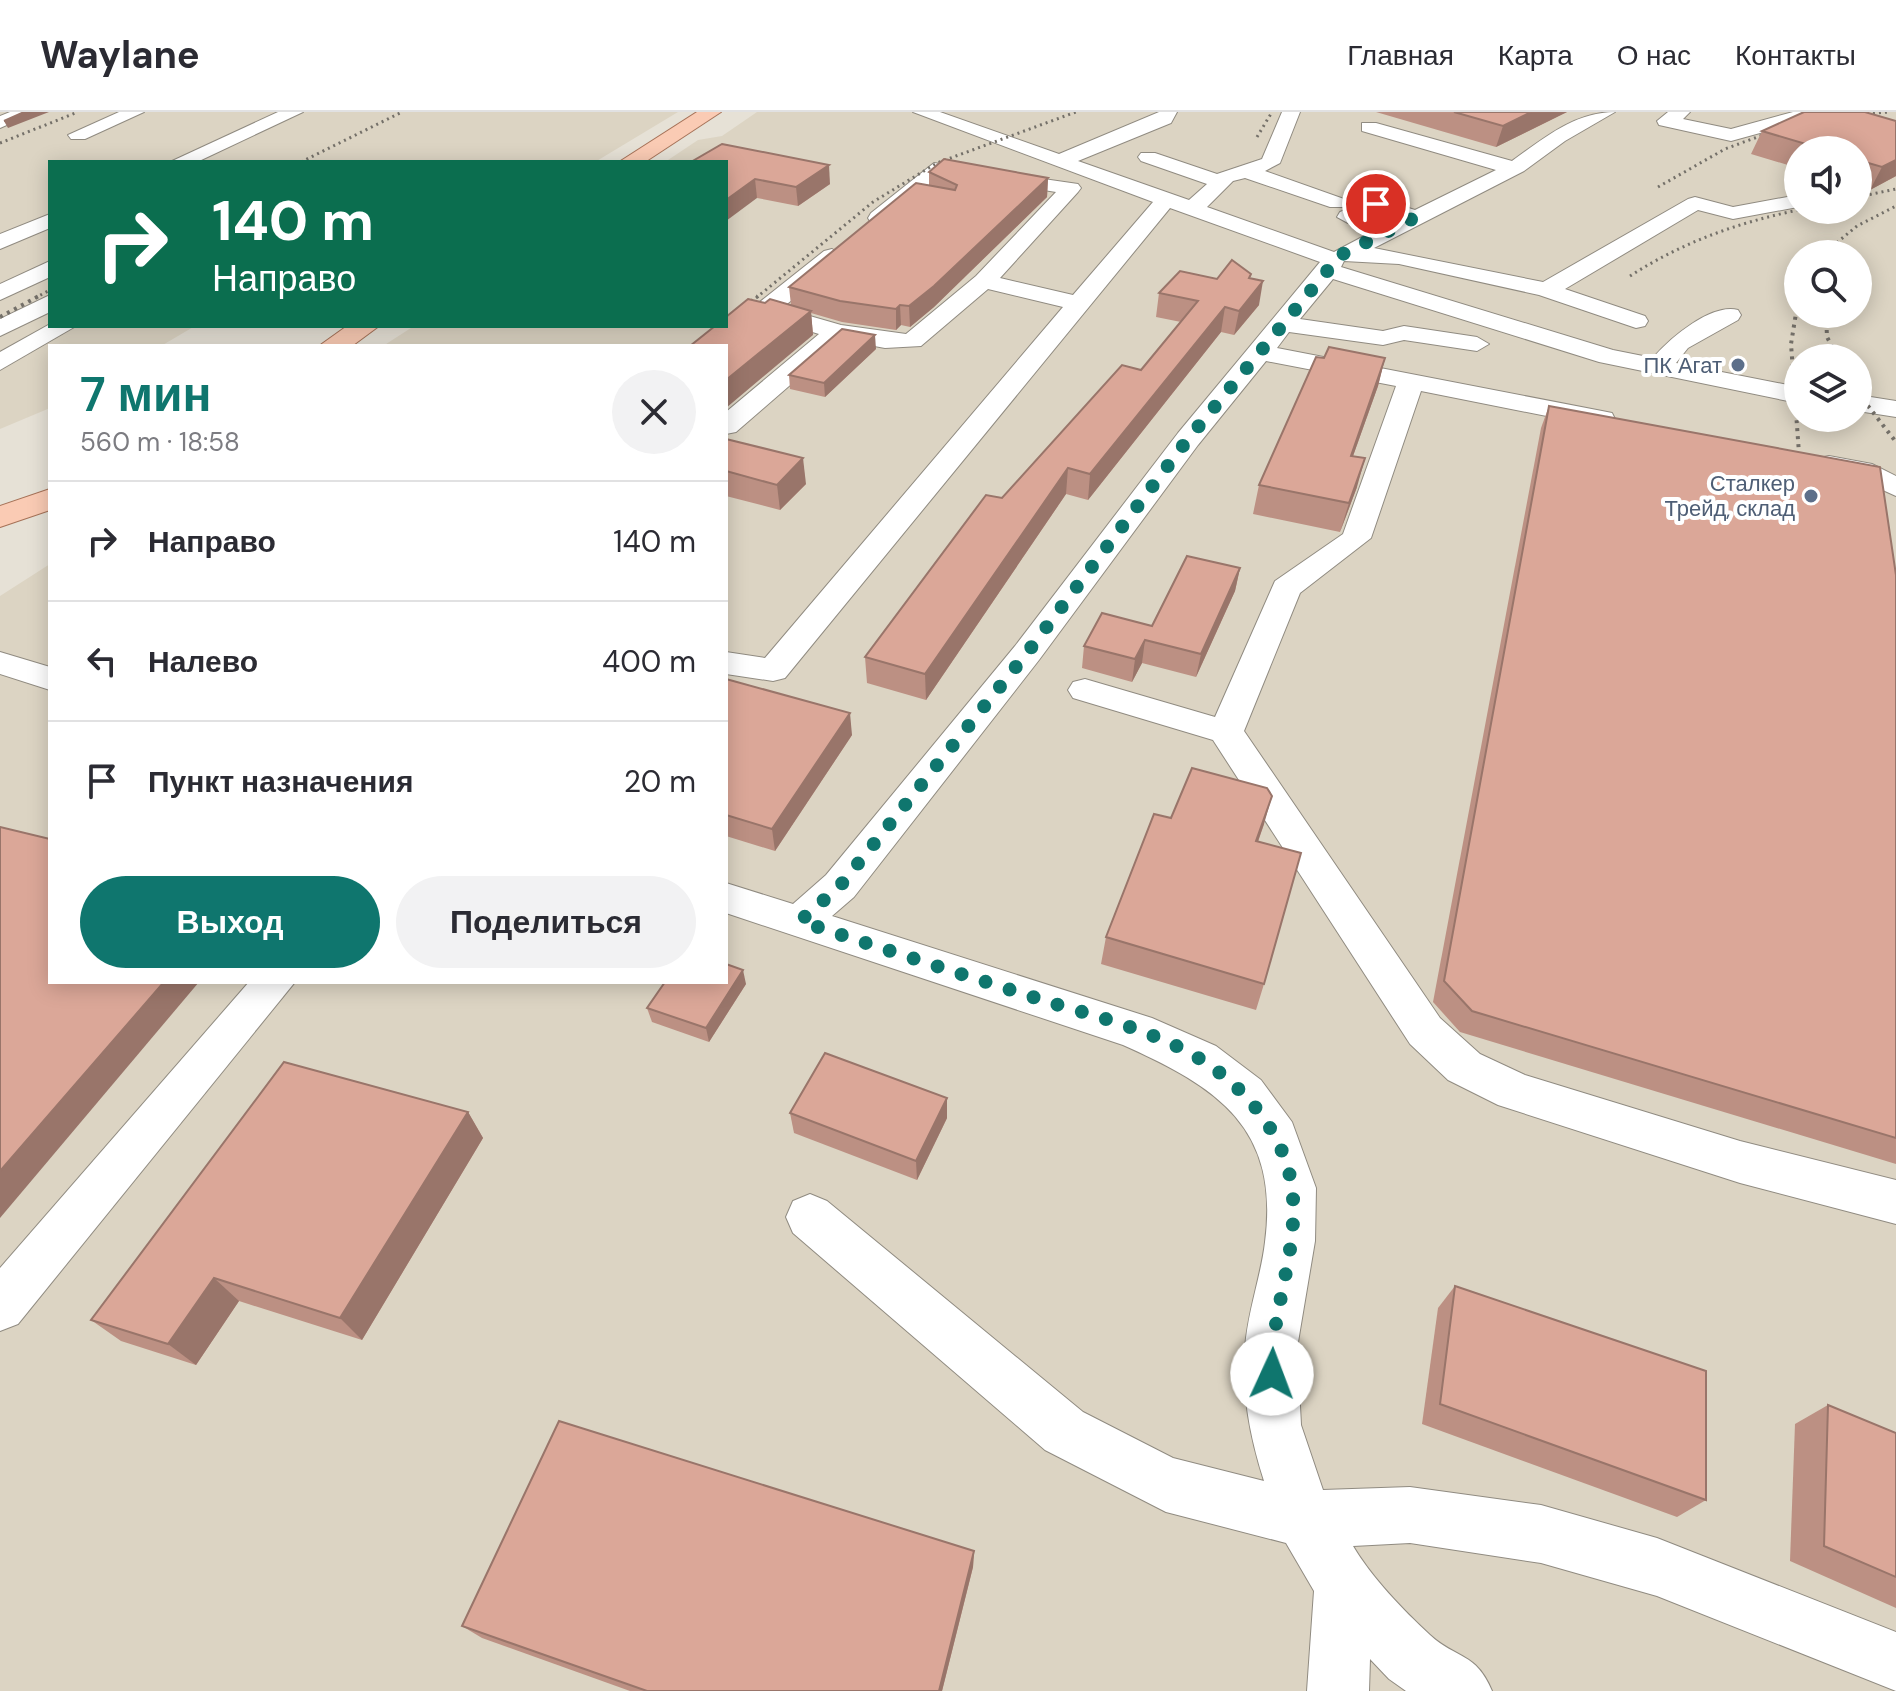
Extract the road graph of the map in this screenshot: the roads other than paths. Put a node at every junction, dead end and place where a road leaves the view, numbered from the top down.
1 (27, 112) edge
2 (135, 112) edge
3 (294, 112) edge
4 (711, 112) edge
5 (922, 112) edge
6 (1168, 112) edge
7 (1291, 112) edge
8 (1606, 112) edge
9 (1681, 112) edge
10 (1814, 112) edge
11 (1369, 121) dead end
12 (0, 122) edge
13 (78, 135) dead end
14 (1148, 157) dead end
15 (185, 160) edge
16 (633, 160) edge
17 (1060, 161) junction
18 (1513, 168) junction
19 (1245, 171) junction
20 (1221, 182) junction
21 (48, 202) edge
22 (1179, 204) junction
23 (1784, 204) edge
24 (1416, 217) junction
25 (28, 220) edge
26 (0, 242) edge
27 (1336, 260) junction
28 (48, 269) edge
29 (984, 281) junction
30 (1546, 290) junction
31 (0, 293) edge
32 (48, 303) edge
33 (1079, 304) junction
34 (1729, 315) dead end
35 (1636, 321) dead end
36 (1283, 324) junction
37 (60, 328) edge
38 (363, 328) edge
39 (0, 329) edge
40 (837, 332) junction
41 (336, 344) edge
42 (1477, 344) dead end
43 (1260, 352) junction
44 (0, 362) edge
45 (1659, 368) junction
46 (1411, 382) junction
47 (1784, 392) edge
48 (1872, 405) edge
49 (1896, 409) edge
50 (728, 424) edge
51 (1629, 424) edge
52 (1800, 458) edge
53 (1896, 487) edge
54 (48, 500) edge
55 (0, 517) edge
56 (0, 663) edge
57 (728, 663) edge
58 (48, 678) edge
59 (1085, 690) dead end
60 (1226, 732) junction
61 (728, 899) edge
62 (800, 921) junction
63 (272, 984) edge
64 (1896, 1202) edge
65 (810, 1217) dead end
66 (0, 1306) edge
67 (1304, 1519) junction
68 (1344, 1586) junction
69 (1896, 1662) edge
70 (1338, 1691) edge
71 (1461, 1691) edge

1 - 12 street
2 - 13 street
3 - 15 street
4 - 16 main road
5 - 17 street
6 - 17 street
7 - 19 street
8 - 18 street
9 - 10 street
11 - 18 street
14 - 20 street
17 - 22 street
18 - 24 street
19 - 20 street
19 - 24 street
20 - 22 street
21 - 25 street
22 - 27 street
22 - 33 street
23 - 30 street
24 - 27 street
25 - 26 street
27 - 30 street
27 - 36 street
27 - 45 street
28 - 31 street
29 - 33 street
29 - 40 street
29 - 40 street
30 - 35 street
32 - 39 street
33 - 57 street
34 - 45 street
36 - 42 street
36 - 43 street
37 - 44 street
38 - 41 main road
40 - 50 street
43 - 46 street
43 - 62 street
45 - 47 street
46 - 51 street
46 - 60 street
48 - 49 street
52 - 53 street
54 - 55 main road
56 - 58 street
59 - 60 street
60 - 64 street
61 - 62 street
62 - 67 street
63 - 66 street
65 - 67 street
67 - 68 street
67 - 69 street
68 - 70 street
68 - 71 street

